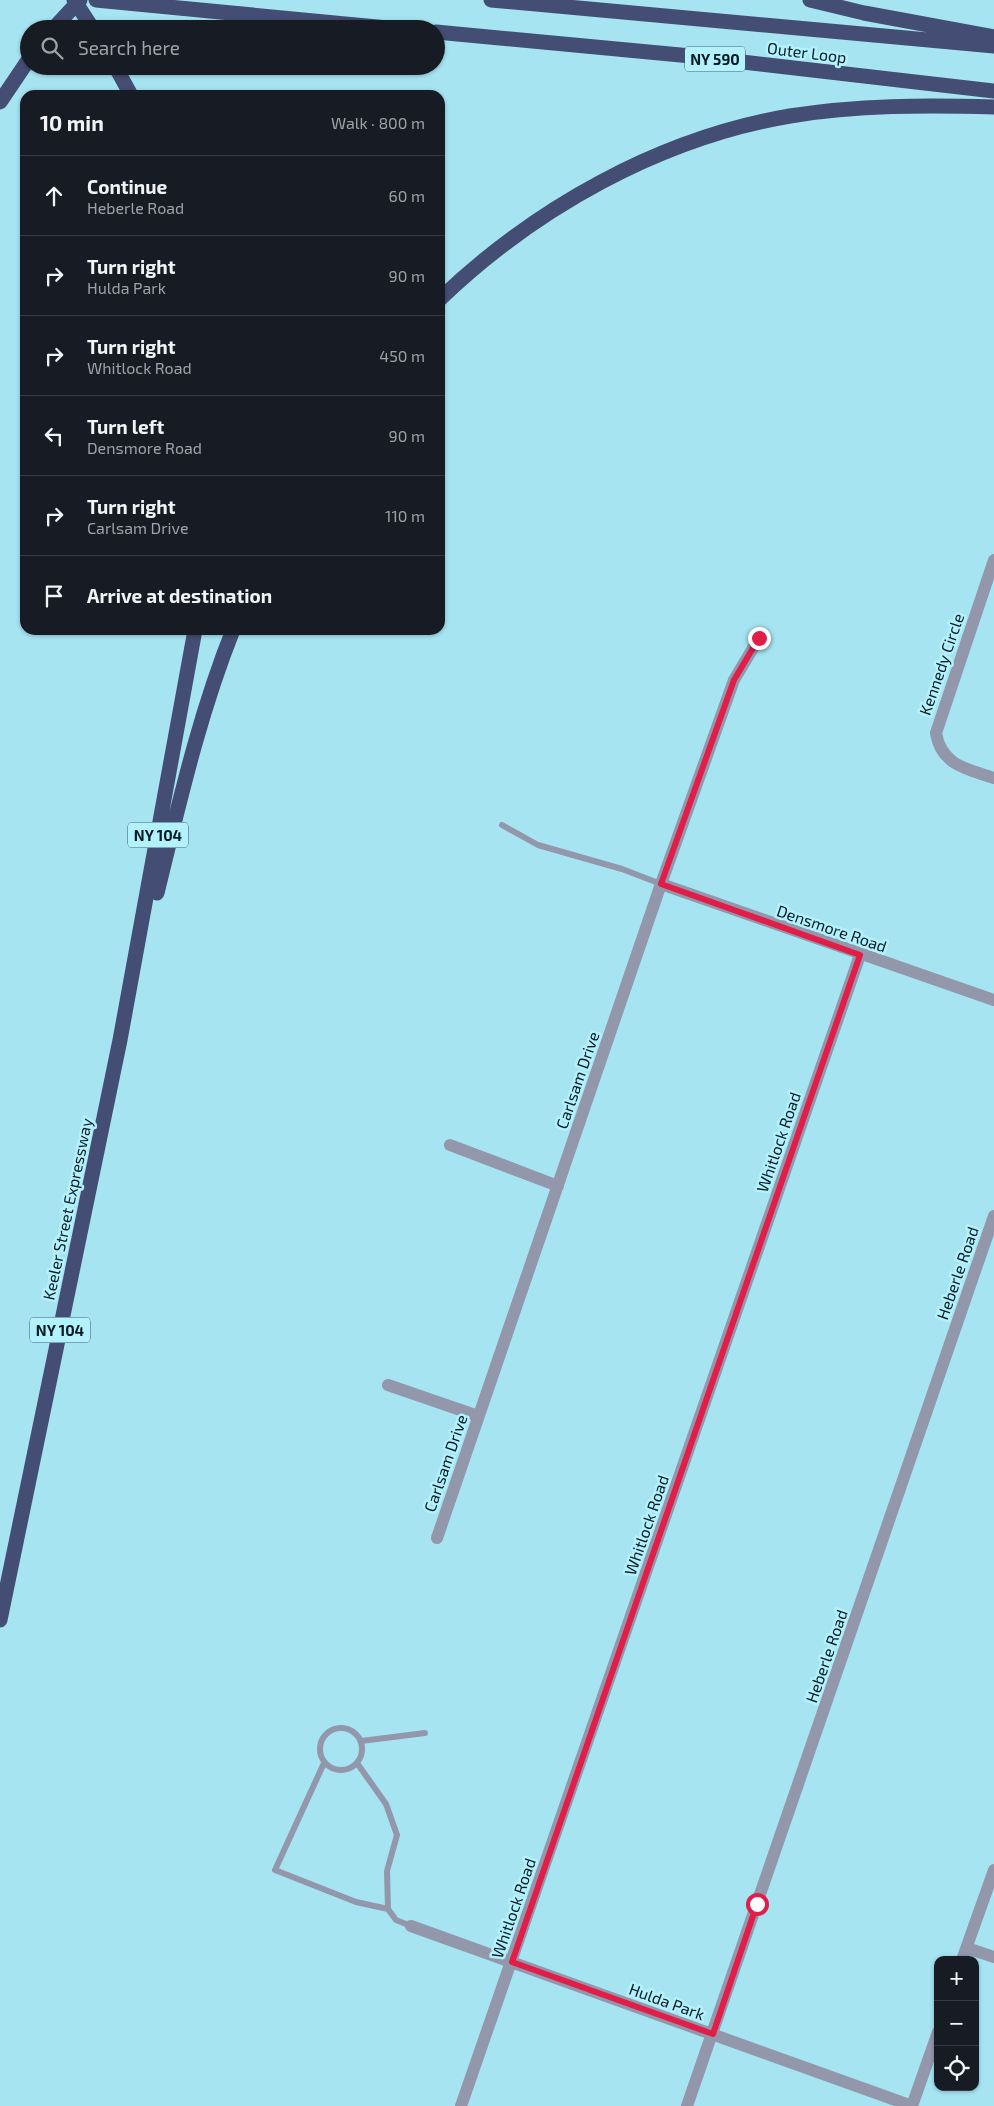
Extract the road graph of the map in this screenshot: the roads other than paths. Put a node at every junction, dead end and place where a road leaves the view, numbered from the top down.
1 (74, 0) edge
2 (80, 0) edge
3 (96, 0) edge
4 (491, 0) edge
5 (810, 0) edge
6 (61, 20) edge
7 (87, 20) edge
8 (300, 20) edge
9 (445, 33) edge
10 (994, 37) edge
11 (994, 46) edge
12 (20, 72) edge
13 (120, 75) edge
14 (128, 90) edge
15 (994, 90) edge
16 (0, 102) edge
17 (994, 107) edge
18 (445, 295) edge
19 (994, 560) edge
20 (194, 635) edge
21 (231, 635) edge
22 (759, 638) dead end
23 (994, 778) edge
24 (502, 825) dead end
25 (661, 884) junction
26 (860, 955) junction
27 (994, 1000) edge
28 (120, 1040) junction
29 (450, 1145) dead end
30 (558, 1186) junction
31 (994, 1216) edge
32 (388, 1385) dead end
33 (478, 1416) junction
34 (437, 1538) dead end
35 (0, 1620) edge
36 (424, 1733) dead end
37 (361, 1741) junction
38 (324, 1763) junction
39 (357, 1763) junction
40 (994, 1870) edge
41 (388, 1909) junction
42 (411, 1926) joint
43 (965, 1954) edge
44 (994, 1957) edge
45 (512, 1962) junction
46 (713, 2034) junction
47 (934, 2043) edge
48 (461, 2106) edge
49 (687, 2106) edge
50 (912, 2106) edge

1 - 7 highway
2 - 6 highway
3 - 8 highway
4 - 11 highway, Outer Loop / NY 590
5 - 10 highway
9 - 15 highway, Outer Loop / NY 590
12 - 16 highway
13 - 14 highway
17 - 18 highway
19 - 23 street, Kennedy Circle
20 - 28 highway, NY 104
21 - 28 highway
22 - 25 street, Carlsam Drive
24 - 25 lane
25 - 26 street, Densmore Road
25 - 30 street, Carlsam Drive
26 - 27 street, Densmore Road
26 - 45 street, Whitlock Road
28 - 35 highway, Keeler Street Expressway / NY 104
29 - 30 street
30 - 33 street, Carlsam Drive
31 - 46 street, Heberle Road
32 - 33 street
33 - 34 street, Carlsam Drive
36 - 37 lane
37 - 38 lane
37 - 39 lane
38 - 39 lane
38 - 41 lane
39 - 41 lane
40 - 43 street
41 - 42 lane
42 - 45 street, Hulda Park
43 - 44 street
45 - 46 street, Hulda Park
45 - 48 street, Whitlock Road
46 - 49 street, Heberle Road
46 - 50 street, Hulda Park
47 - 50 street

